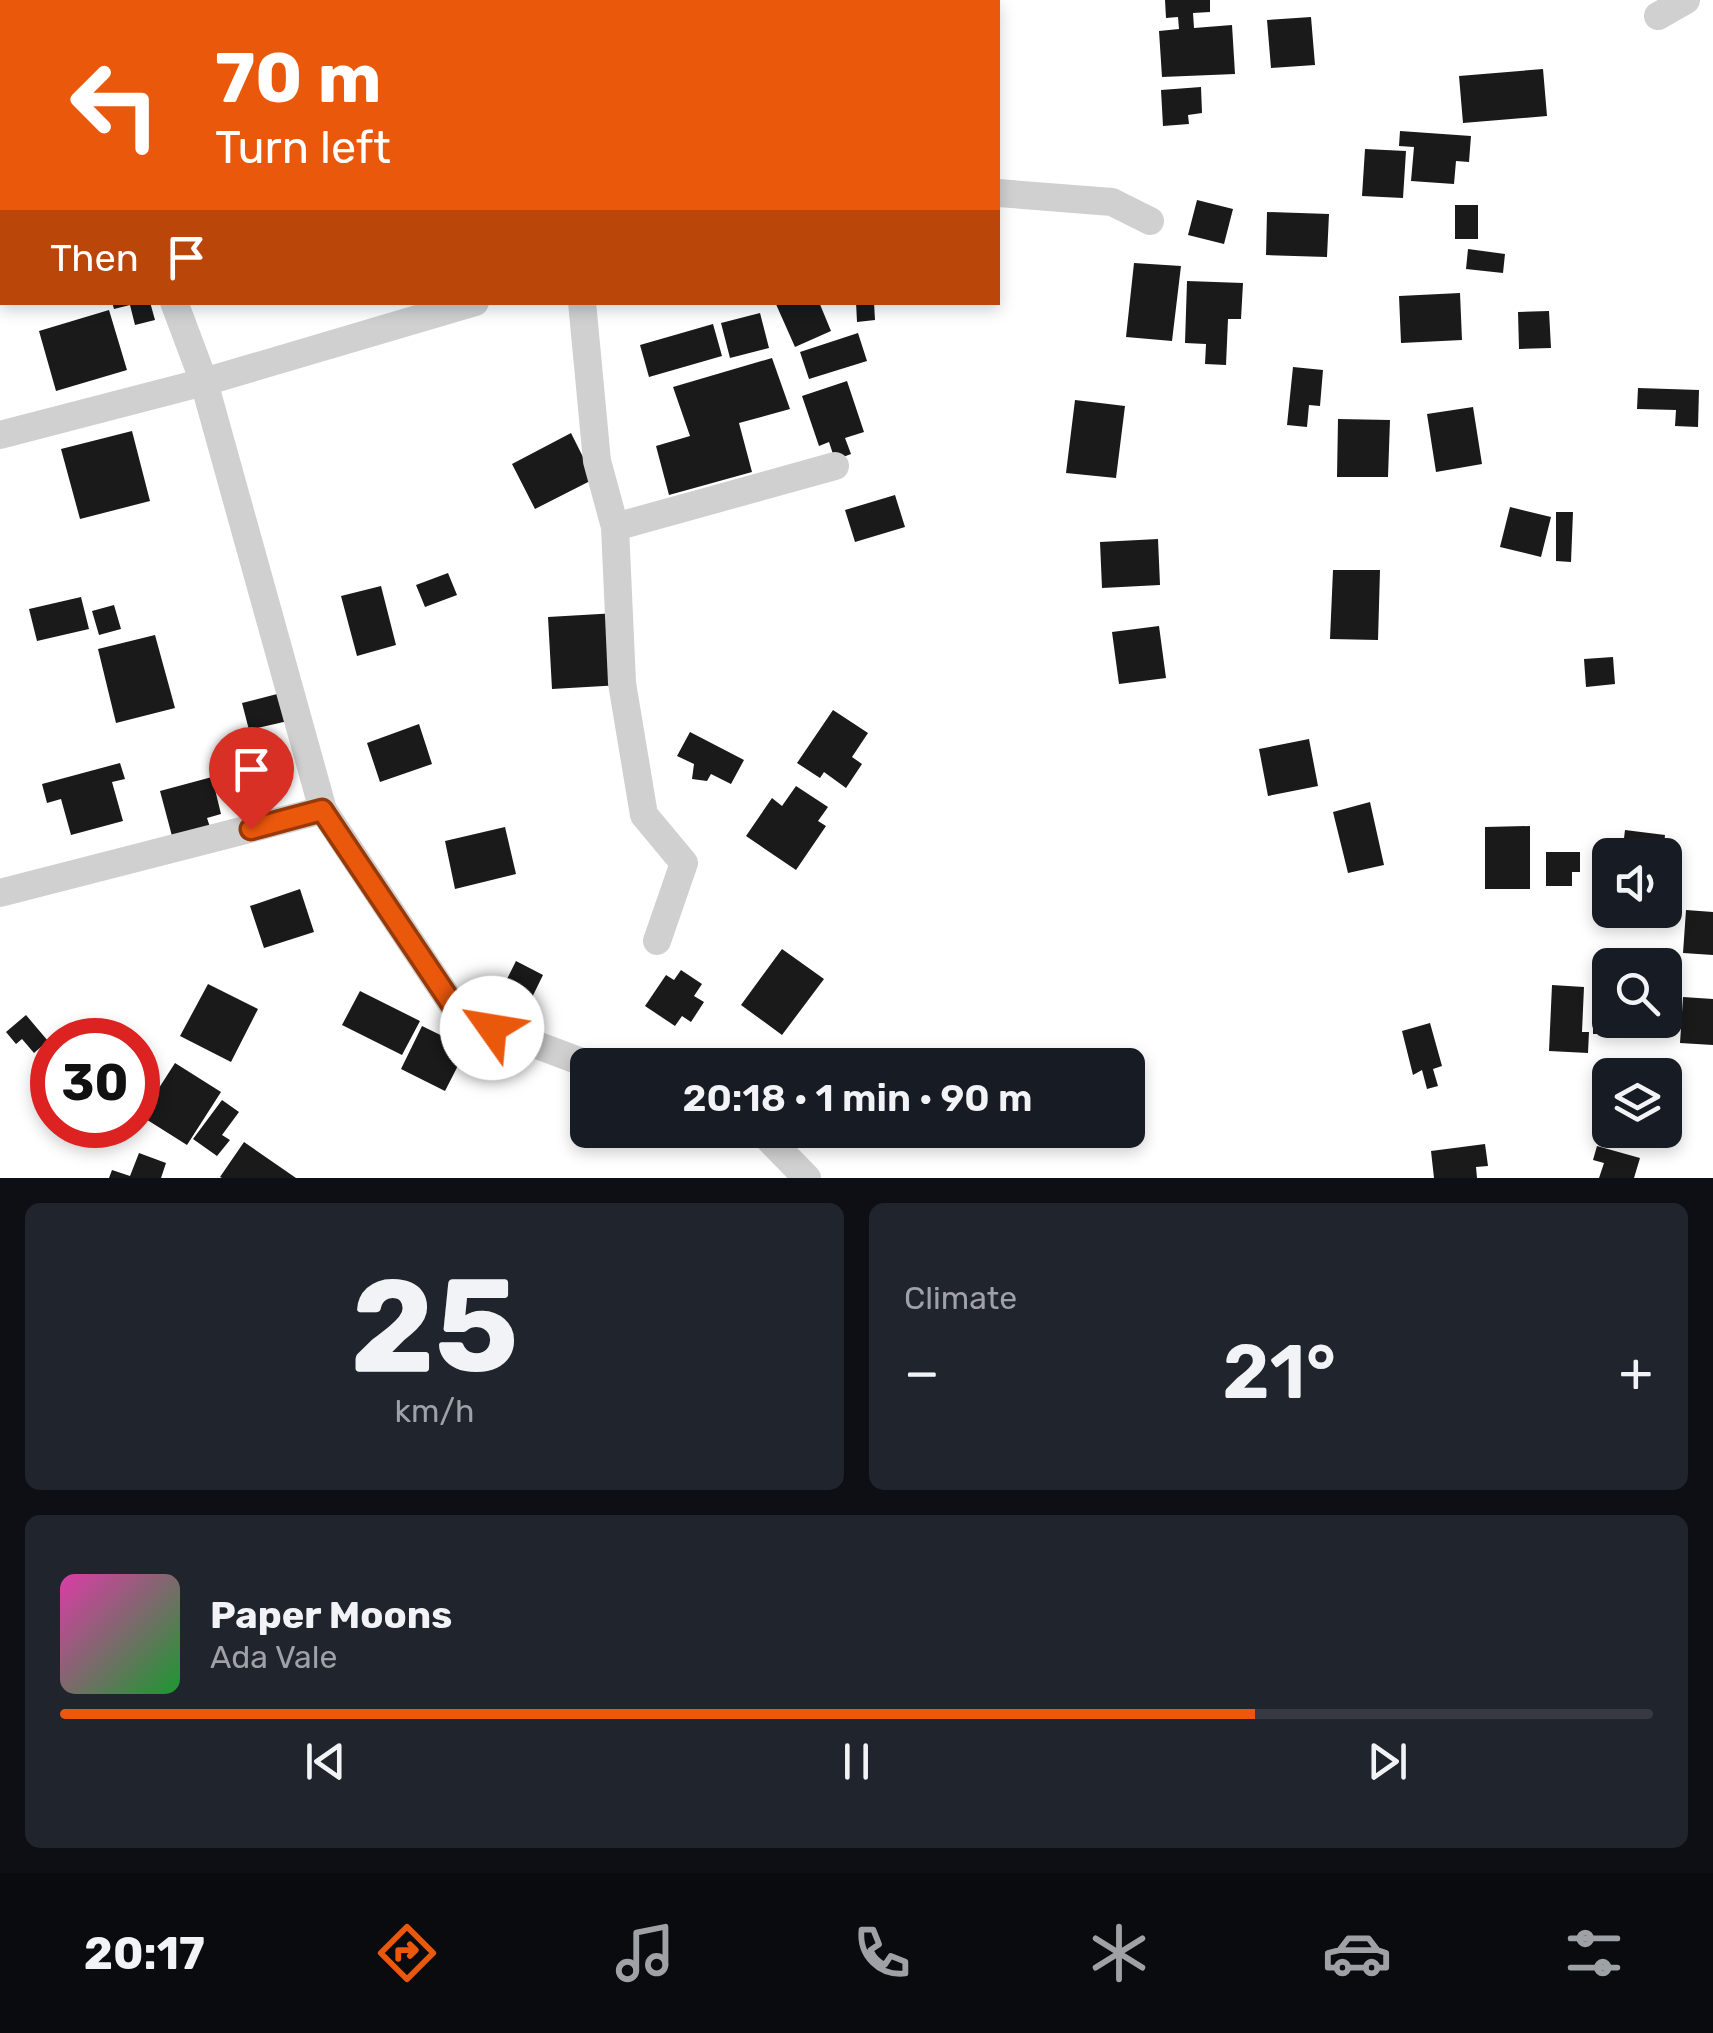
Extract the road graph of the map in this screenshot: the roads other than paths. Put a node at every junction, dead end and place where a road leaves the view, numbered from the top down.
1 (1686, 0) edge
2 (1658, 16) dead end
3 (1000, 193) edge
4 (1150, 220) dead end
5 (175, 305) edge
6 (464, 305) edge
7 (582, 305) edge
8 (204, 382) junction
9 (0, 436) edge
10 (835, 466) dead end
11 (615, 527) junction
12 (322, 810) junction
13 (0, 893) edge
14 (657, 941) dead end
15 (570, 1057) edge
16 (778, 1148) edge
17 (807, 1178) edge

1 - 2 street
3 - 4 street
5 - 8 street
6 - 8 street
7 - 11 street
8 - 9 street
8 - 12 street
10 - 11 street
11 - 14 street
12 - 13 street
12 - 15 street
16 - 17 street

